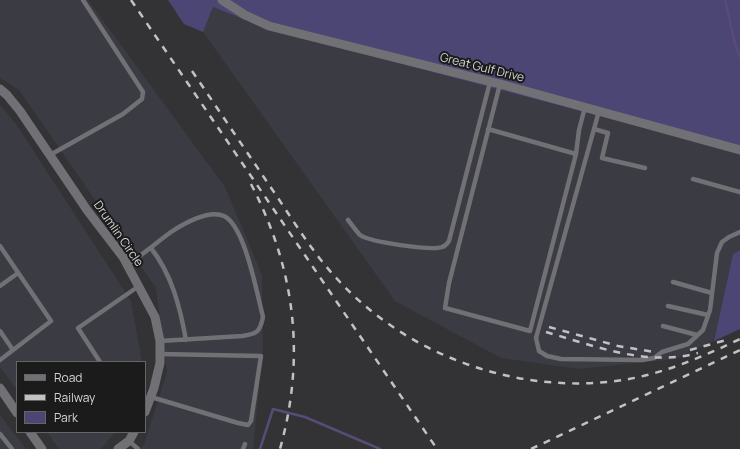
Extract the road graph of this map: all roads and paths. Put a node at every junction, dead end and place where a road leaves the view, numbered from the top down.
1 (83, 0) edge
2 (222, 0) edge
3 (490, 82) junction
4 (500, 84) junction
5 (0, 89) edge
6 (585, 107) junction
7 (599, 111) junction
8 (488, 129) junction
9 (594, 129) junction
10 (740, 150) edge
11 (576, 154) junction
12 (50, 155) junction
13 (645, 168) dead end
14 (693, 180) dead end
15 (740, 192) edge
16 (348, 220) dead end
17 (740, 232) edge
18 (0, 246) edge
19 (151, 248) junction
20 (127, 265) junction
21 (18, 273) junction
22 (673, 282) dead end
23 (0, 286) edge
24 (139, 286) junction
25 (712, 293) junction
26 (668, 306) dead end
27 (708, 315) junction
28 (663, 326) dead end
29 (0, 332) edge
30 (698, 335) junction
31 (186, 340) junction
32 (160, 341) junction
33 (13, 350) junction
34 (160, 354) junction
35 (0, 360) edge
36 (99, 361) edge
37 (0, 388) edge
38 (151, 397) junction
39 (146, 410) edge
40 (16, 412) edge
41 (31, 433) edge
42 (133, 433) edge
43 (0, 434) edge
44 (129, 441) junction
45 (12, 449) edge
46 (42, 449) edge
47 (118, 449) edge
48 (138, 449) edge

1 - 12 lane
2 - 3 street, Great Gulf Drive
3 - 4 street, Great Gulf Drive
3 - 16 lane
4 - 6 street, Great Gulf Drive
4 - 8 lane
5 - 12 street, Drumlin Circle
6 - 7 street, Great Gulf Drive
6 - 11 lane
7 - 9 lane
7 - 10 street, Great Gulf Drive
8 - 11 lane
8 - 11 lane
9 - 13 lane
9 - 30 lane
12 - 20 street, Drumlin Circle
14 - 15 lane
17 - 25 lane
18 - 21 lane
19 - 20 lane
19 - 31 lane
19 - 31 lane
20 - 24 street, Drumlin Circle
21 - 23 lane
21 - 33 lane
22 - 25 lane
24 - 32 street, Drumlin Circle
24 - 36 lane
25 - 27 lane
26 - 27 lane
27 - 30 lane
28 - 30 lane
29 - 33 lane
31 - 32 lane
32 - 34 street, Drumlin Circle
33 - 35 lane
34 - 38 street, Drumlin Circle
34 - 38 lane
37 - 40 street
38 - 39 street, Drumlin Circle
41 - 46 street
42 - 44 street
43 - 45 lane
44 - 47 street
44 - 48 lane

